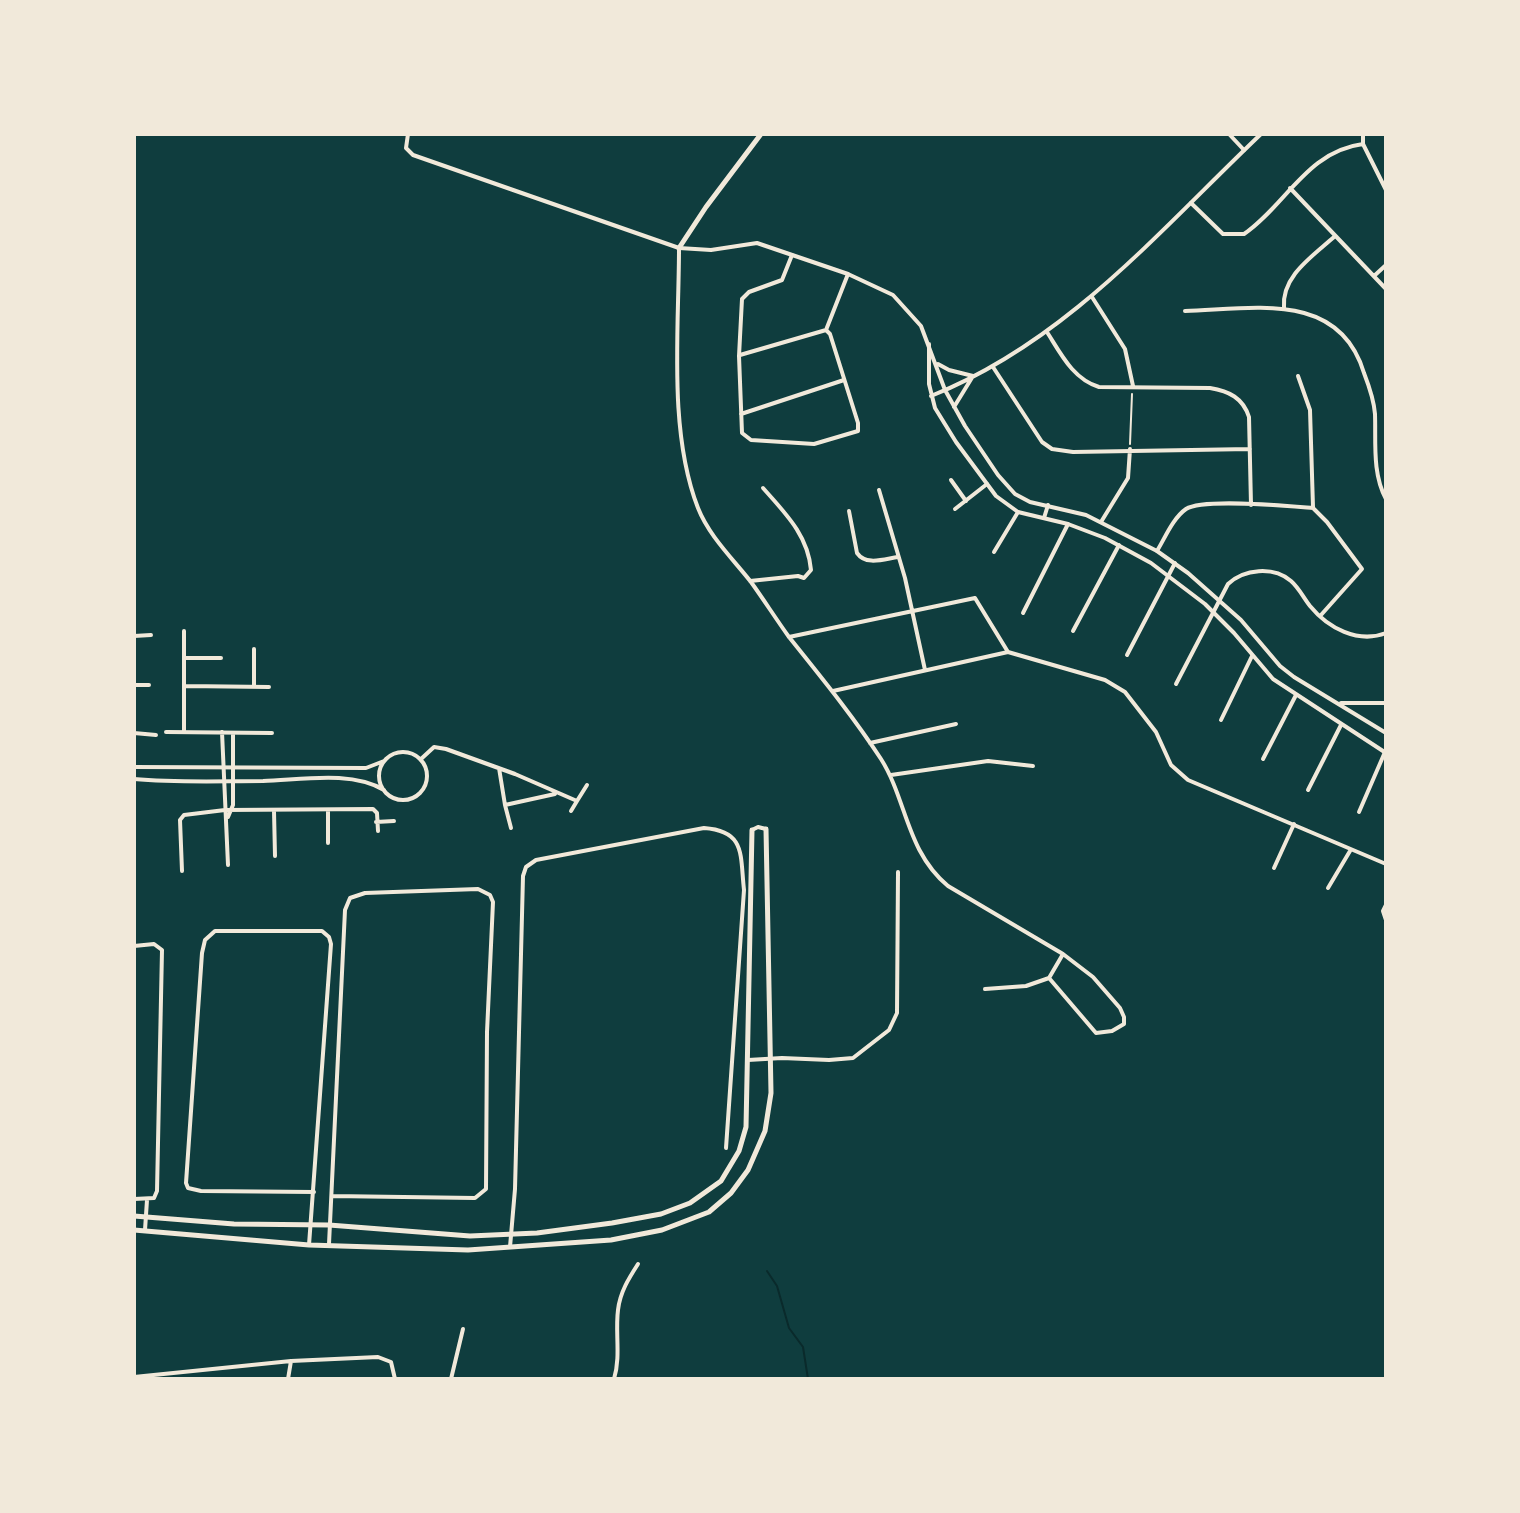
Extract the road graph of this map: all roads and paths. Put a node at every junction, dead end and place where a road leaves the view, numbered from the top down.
1 (408, 134) edge
2 (761, 134) edge
3 (1229, 134) edge
4 (1261, 134) edge
5 (1363, 134) edge
6 (1363, 144) junction
7 (1244, 150) junction
8 (1290, 188) junction
9 (1386, 190) edge
10 (1191, 203) junction
11 (1335, 235) junction
12 (679, 248) junction
13 (792, 254) junction
14 (1386, 265) edge
15 (848, 274) junction
16 (1374, 276) junction
17 (1386, 289) edge
18 (1092, 297) junction
19 (1284, 308) junction
20 (1185, 311) dead end
21 (826, 330) junction
22 (1047, 332) junction
23 (929, 342) junction
24 (739, 356) junction
25 (936, 362) junction
26 (993, 367) junction
27 (973, 376) junction
28 (1298, 376) dead end
29 (844, 380) junction
30 (1133, 386) junction
31 (945, 390) junction
32 (931, 396) junction
33 (953, 408) junction
34 (741, 414) junction
35 (1130, 449) junction
36 (1250, 449) junction
37 (951, 480) dead end
38 (987, 484) junction
39 (763, 488) dead end
40 (879, 490) dead end
41 (1386, 499) edge
42 (966, 501) junction
43 (1048, 505) junction
44 (1251, 505) junction
45 (1313, 508) junction
46 (955, 509) dead end
47 (849, 511) dead end
48 (1018, 512) junction
49 (1044, 518) junction
50 (1101, 522) junction
51 (1068, 524) junction
52 (1119, 545) junction
53 (1157, 551) junction
54 (994, 552) dead end
55 (898, 557) junction
56 (1175, 563) junction
57 (1167, 575) junction
58 (750, 581) junction
59 (1218, 600) junction
60 (912, 611) junction
61 (1212, 611) junction
62 (1023, 613) dead end
63 (1320, 615) junction
64 (184, 631) dead end
65 (1073, 631) dead end
66 (1386, 633) edge
67 (151, 635) dead end
68 (134, 636) edge
69 (789, 637) junction
70 (254, 649) dead end
71 (1008, 652) junction
72 (1127, 655) dead end
73 (1252, 656) junction
74 (185, 658) junction
75 (221, 658) dead end
76 (926, 671) junction
77 (1176, 684) dead end
78 (134, 685) edge
79 (149, 685) dead end
80 (185, 686) junction
81 (254, 686) junction
82 (269, 687) dead end
83 (833, 691) junction
84 (1296, 695) junction
85 (1337, 703) junction
86 (1386, 703) edge
87 (1221, 720) dead end
88 (956, 724) dead end
89 (1341, 725) junction
90 (166, 732) dead end
91 (184, 732) junction
92 (222, 732) junction
93 (134, 733) edge
94 (233, 733) junction
95 (272, 733) dead end
96 (1386, 733) edge
97 (156, 735) dead end
98 (870, 743) junction
99 (1386, 752) edge
100 (421, 759) junction
101 (1263, 759) dead end
102 (384, 761) junction
103 (1033, 766) dead end
104 (134, 767) edge
105 (333, 768) junction
106 (499, 768) junction
107 (224, 769) junction
108 (234, 769) junction
109 (891, 775) junction
110 (134, 779) edge
111 (335, 779) junction
112 (234, 781) junction
113 (224, 782) junction
114 (587, 785) dead end
115 (384, 790) junction
116 (1308, 790) dead end
117 (555, 794) junction
118 (577, 801) junction
119 (505, 805) junction
120 (228, 810) junction
121 (328, 810) junction
122 (274, 811) junction
123 (571, 811) dead end
124 (1359, 812) dead end
125 (394, 821) dead end
126 (376, 822) junction
127 (1294, 824) junction
128 (511, 828) dead end
129 (766, 829) joint
130 (752, 830) joint
131 (378, 831) dead end
132 (328, 843) dead end
133 (1350, 851) junction
134 (275, 856) dead end
135 (1386, 864) edge
136 (228, 865) dead end
137 (1274, 868) dead end
138 (182, 871) dead end
139 (898, 872) dead end
140 (1328, 888) dead end
141 (1386, 905) edge
142 (1386, 920) edge
143 (134, 946) edge
144 (1063, 954) junction
145 (1049, 978) junction
146 (985, 989) dead end
147 (770, 1058) junction
148 (748, 1060) junction
149 (726, 1148) dead end
150 (314, 1192) junction
151 (332, 1196) junction
152 (134, 1199) edge
153 (147, 1200) junction
154 (134, 1216) edge
155 (145, 1216) junction
156 (329, 1225) junction
157 (311, 1226) junction
158 (134, 1230) edge
159 (145, 1230) junction
160 (513, 1233) junction
161 (329, 1244) junction
162 (309, 1245) junction
163 (510, 1247) junction
164 (638, 1264) dead end
165 (463, 1329) dead end
166 (291, 1361) junction
167 (134, 1377) edge
168 (288, 1379) edge
169 (395, 1379) edge
170 (451, 1379) edge
171 (614, 1379) edge

1 - 12 street
2 - 12 main road
3 - 7 street
4 - 7 street
5 - 6 street
6 - 8 street
6 - 9 street
7 - 10 street
8 - 10 street
8 - 11 street
10 - 18 street
11 - 16 street
11 - 19 street
12 - 13 street
12 - 58 street
13 - 15 street
13 - 24 street
14 - 16 street
15 - 21 street
15 - 23 street
16 - 17 street
18 - 22 street
18 - 30 street
19 - 20 street
19 - 41 street
21 - 24 street
21 - 29 street
22 - 26 street
22 - 30 street
23 - 25 street
23 - 32 street
24 - 34 street
25 - 27 street
25 - 31 street
26 - 27 street
26 - 35 street
27 - 31 street
27 - 33 street
28 - 45 street
29 - 34 street
29 - 34 street
30 - 35 path
30 - 36 street
31 - 32 street
31 - 33 street
32 - 38 street
33 - 43 street
35 - 36 street
35 - 50 street
36 - 44 street
37 - 42 street
38 - 42 street
38 - 48 street
39 - 58 street
40 - 55 street
42 - 46 street
43 - 49 street
43 - 50 street
44 - 45 street
44 - 53 street
45 - 63 street
47 - 55 street
48 - 49 street
48 - 54 street
49 - 51 street
50 - 53 street
51 - 52 street
51 - 62 street
52 - 57 street
52 - 65 street
53 - 56 street
55 - 60 street
56 - 57 street
56 - 59 street
57 - 61 street
57 - 72 street
58 - 69 street
59 - 61 street
59 - 63 street
59 - 85 street
60 - 69 street
60 - 71 street
60 - 76 street
61 - 73 street
61 - 77 street
63 - 66 street
64 - 74 street
67 - 68 street
69 - 83 street
70 - 81 street
71 - 76 street
71 - 127 street
73 - 84 street
73 - 87 street
74 - 75 street
74 - 80 street
76 - 83 street
78 - 79 street
80 - 81 street
80 - 91 street
81 - 82 street
83 - 98 street
84 - 89 street
84 - 101 street
85 - 86 street
85 - 96 street
88 - 98 street
89 - 99 street
89 - 116 street
90 - 91 street
91 - 92 street
92 - 94 street
92 - 107 street
93 - 97 street
94 - 95 street
94 - 108 street
98 - 109 street
99 - 124 street
100 - 102 street
100 - 106 street
100 - 115 street
102 - 105 street
102 - 115 street
103 - 109 street
104 - 107 street
105 - 108 street
105 - 111 street
106 - 117 street
106 - 119 street
107 - 108 street
107 - 113 street
108 - 112 street
109 - 144 street
110 - 113 street
111 - 112 street
111 - 115 street
112 - 113 street
112 - 120 street
113 - 120 street
114 - 118 street
117 - 118 street
117 - 119 street
118 - 123 street
119 - 128 street
120 - 122 street
120 - 136 street
120 - 138 street
121 - 122 street
121 - 126 street
121 - 132 street
122 - 134 street
125 - 126 street
126 - 131 street
127 - 133 street
127 - 137 street
129 - 130 street
129 - 147 main road
130 - 148 main road
133 - 135 street
133 - 140 street
139 - 147 street
141 - 142 street
143 - 153 street
144 - 145 street
144 - 145 street
145 - 146 street
147 - 148 street
147 - 163 main road
148 - 160 main road
149 - 160 street
150 - 150 street
150 - 157 street
151 - 151 street
151 - 156 street
152 - 153 street
153 - 155 street
154 - 155 main road
155 - 157 main road
155 - 159 street
156 - 157 main road
156 - 160 main road
156 - 161 street
157 - 162 street
158 - 159 main road
159 - 162 main road
160 - 163 street
161 - 162 main road
161 - 163 main road
164 - 171 street
165 - 170 street
166 - 167 street
166 - 168 street
166 - 169 street

